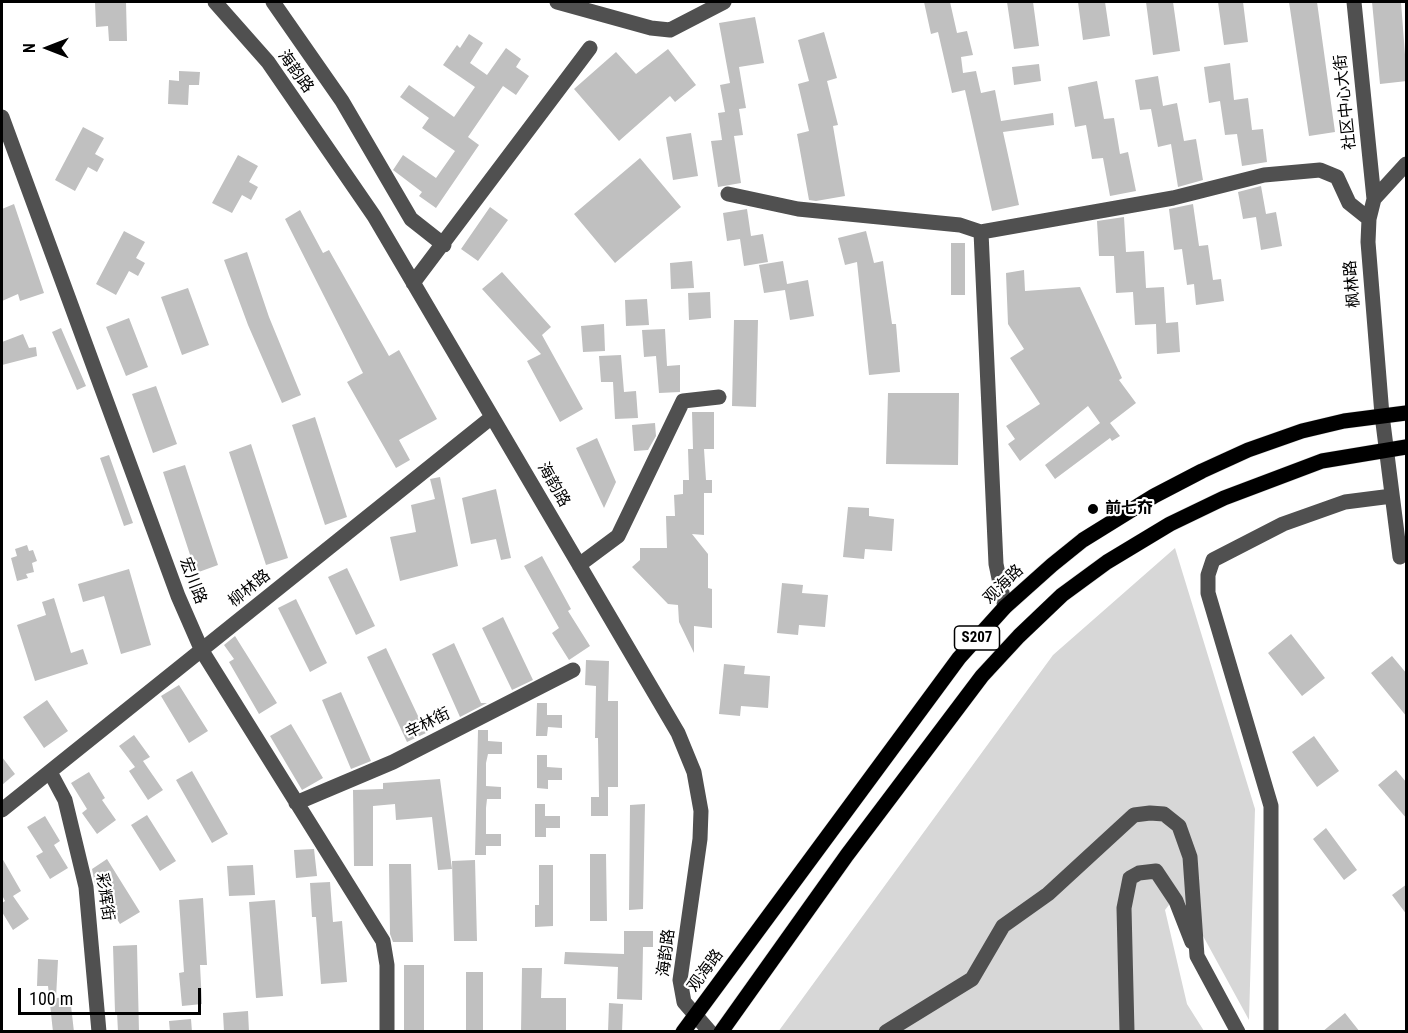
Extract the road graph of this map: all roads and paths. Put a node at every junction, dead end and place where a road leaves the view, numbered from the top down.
1 (215, 2) edge
2 (273, 2) edge
3 (556, 2) edge
4 (724, 2) edge
5 (1354, 2) edge
6 (590, 48) dead end
7 (2, 117) edge
8 (1407, 164) edge
9 (728, 194) dead end
10 (1374, 199) junction
11 (1369, 219) junction
12 (981, 232) junction
13 (444, 244) junction
14 (413, 283) junction
15 (719, 397) dead end
16 (1407, 413) edge
17 (1382, 415) junction
18 (492, 417) junction
19 (1407, 447) edge
20 (1387, 449) junction
21 (1392, 496) junction
22 (1400, 557) dead end
23 (579, 565) junction
24 (1005, 607) junction
25 (202, 651) junction
26 (573, 670) dead end
27 (50, 772) junction
28 (296, 803) junction
29 (2, 810) edge
30 (1197, 956) junction
31 (695, 1016) junction
32 (99, 1032) edge
33 (387, 1032) edge
34 (683, 1032) edge
35 (710, 1032) edge
36 (721, 1032) edge
37 (886, 1032) edge
38 (1127, 1032) edge
39 (1238, 1032) edge
40 (1271, 1032) edge

1 - 14 street, 海韵路
2 - 13 street
3 - 4 street
5 - 10 street, 社区中心大街
6 - 13 street
7 - 25 street, 宏川路
8 - 10 street, 枫林路
9 - 12 street
10 - 11 street, 枫林路
11 - 12 street
11 - 17 street, 枫林路
12 - 24 street
13 - 14 street
14 - 18 street, 海韵路
15 - 23 street
16 - 17 main road, 观海路 / S207
17 - 20 street
17 - 24 main road, 观海路 / S207
18 - 23 street, 海韵路
18 - 25 street, 柳林路
19 - 20 main road, S207
20 - 21 street
20 - 36 main road, S207
21 - 22 street
21 - 40 street
23 - 31 street, 海韵路
24 - 31 main road, 观海路 / S207
25 - 27 street, 柳林路
25 - 28 street, 宏川路
26 - 28 street, 辛林街
27 - 29 street, 柳林路
27 - 32 street, 彩辉街
28 - 33 street, 宏川路
30 - 37 street
30 - 38 street
30 - 39 street
31 - 34 main road, 观海路 / S207
31 - 35 street, 海韵路

